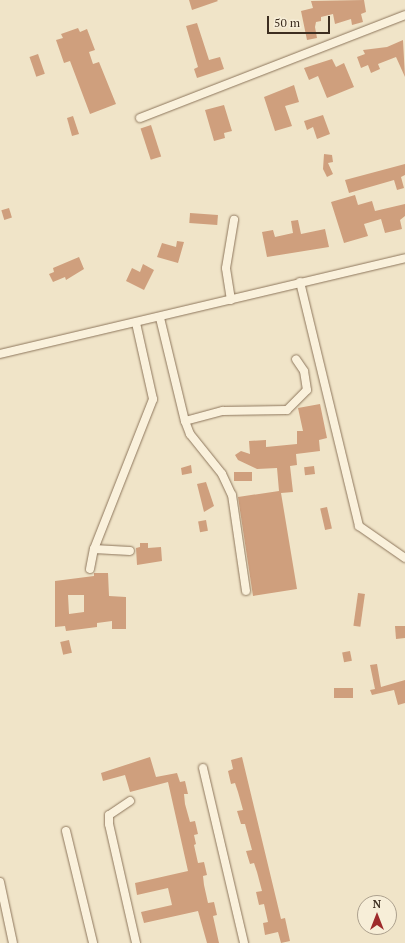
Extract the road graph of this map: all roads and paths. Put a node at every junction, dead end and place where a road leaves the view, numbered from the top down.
1 (405, 15) edge
2 (140, 118) dead end
3 (234, 220) dead end
4 (405, 258) edge
5 (300, 282) junction
6 (231, 300) junction
7 (160, 318) junction
8 (136, 324) junction
9 (0, 354) edge
10 (296, 358) dead end
11 (184, 421) junction
12 (94, 549) junction
13 (130, 551) dead end
14 (405, 558) edge
15 (90, 569) dead end
16 (246, 591) dead end
17 (203, 768) dead end
18 (130, 801) dead end
19 (66, 831) dead end
20 (0, 882) edge
21 (13, 943) edge
22 (93, 943) edge
23 (136, 943) edge
24 (244, 943) edge

1 - 2 street
3 - 6 street
4 - 5 street
5 - 6 street
5 - 14 street
6 - 7 street
7 - 8 street
7 - 11 street
8 - 9 street
8 - 12 street
10 - 11 street
11 - 16 street
12 - 13 street
12 - 15 street
17 - 24 street
18 - 23 street
19 - 22 street
20 - 21 street

